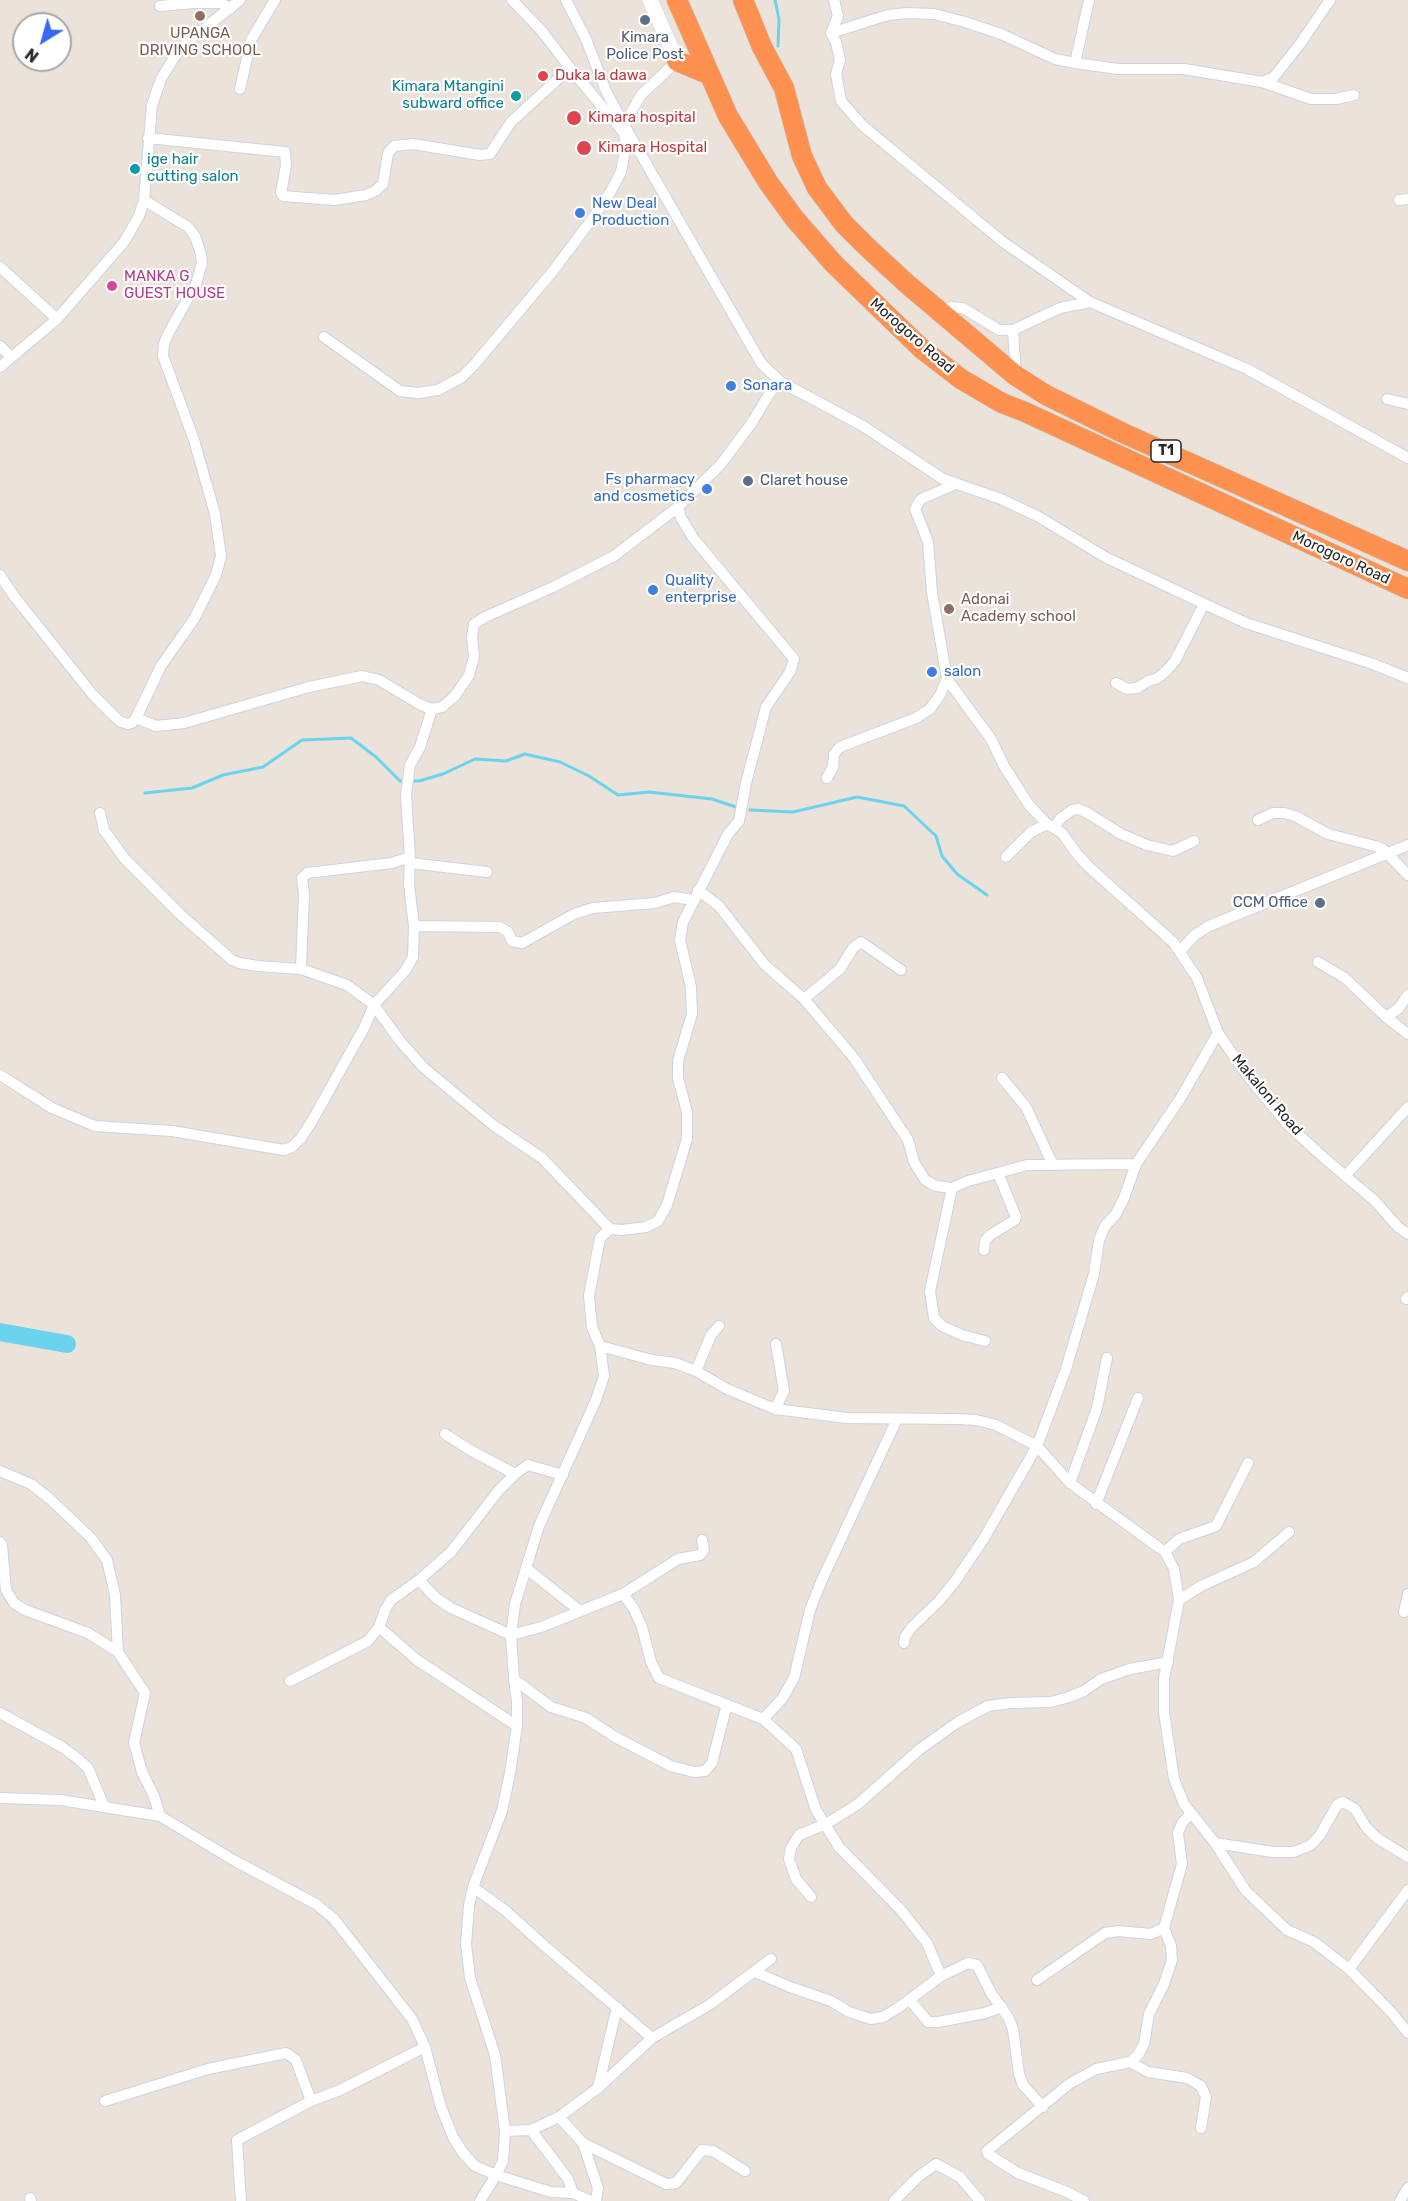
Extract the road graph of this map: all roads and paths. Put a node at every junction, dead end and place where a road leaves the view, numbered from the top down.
1 (240, 0) edge
2 (275, 0) edge
3 (512, 0) edge
4 (566, 0) edge
5 (650, 0) edge
6 (678, 0) edge
7 (743, 0) edge
8 (834, 0) edge
9 (1089, 0) edge
10 (1330, 0) edge
11 (160, 6) dead end
12 (231, 8) junction
13 (831, 33) junction
14 (677, 61) junction
15 (1076, 63) junction
16 (570, 68) junction
17 (708, 74) junction
18 (1262, 82) junction
19 (240, 89) dead end
20 (1353, 95) dead end
21 (623, 126) junction
22 (148, 138) junction
23 (144, 200) junction
24 (0, 267) edge
25 (1090, 302) junction
26 (941, 312) junction
27 (57, 319) junction
28 (1013, 330) junction
29 (324, 337) dead end
30 (0, 346) edge
31 (11, 357) junction
32 (0, 367) edge
33 (1016, 376) junction
34 (781, 382) junction
35 (1387, 399) dead end
36 (1408, 404) edge
37 (1407, 455) edge
38 (956, 484) junction
39 (678, 507) junction
40 (1408, 561) edge
41 (0, 575) edge
42 (1408, 589) edge
43 (1204, 604) junction
44 (1408, 678) edge
45 (947, 679) junction
46 (1116, 683) dead end
47 (432, 709) junction
48 (136, 718) junction
49 (827, 778) dead end
50 (100, 813) dead end
51 (1258, 820) dead end
52 (1048, 824) junction
53 (1194, 841) dead end
54 (1408, 845) edge
55 (1387, 854) junction
56 (1006, 857) dead end
57 (410, 860) junction
58 (487, 872) dead end
59 (1408, 875) edge
60 (695, 895) junction
61 (414, 926) junction
62 (1180, 951) junction
63 (1318, 962) dead end
64 (301, 969) junction
65 (901, 970) dead end
66 (1408, 994) edge
67 (804, 999) junction
68 (374, 1005) junction
69 (1386, 1017) junction
70 (1218, 1033) junction
71 (1408, 1034) edge
72 (0, 1075) edge
73 (1002, 1078) dead end
74 (1408, 1107) edge
75 (1136, 1164) junction
76 (1053, 1165) junction
77 (998, 1173) junction
78 (1346, 1175) junction
79 (951, 1188) junction
80 (610, 1229) junction
81 (1408, 1234) edge
82 (984, 1250) dead end
83 (719, 1326) dead end
84 (986, 1341) dead end
85 (776, 1344) dead end
86 (600, 1346) junction
87 (1107, 1358) dead end
88 (696, 1371) junction
89 (1138, 1398) dead end
90 (775, 1409) junction
91 (897, 1419) junction
92 (445, 1434) dead end
93 (1037, 1446) junction
94 (1248, 1463) dead end
95 (0, 1471) edge
96 (515, 1474) junction
97 (563, 1475) junction
98 (1070, 1483) junction
99 (1096, 1504) junction
100 (1289, 1532) dead end
101 (702, 1540) dead end
102 (0, 1542) edge
103 (1165, 1552) junction
104 (527, 1569) junction
105 (419, 1580) junction
106 (623, 1594) junction
107 (1408, 1594) edge
108 (1179, 1600) junction
109 (580, 1611) junction
110 (1404, 1612) dead end
111 (379, 1627) junction
112 (511, 1635) junction
113 (904, 1643) dead end
114 (118, 1652) junction
115 (1168, 1662) junction
116 (514, 1679) junction
117 (290, 1681) dead end
118 (727, 1704) junction
119 (0, 1713) edge
120 (763, 1719) junction
121 (517, 1726) junction
122 (0, 1798) edge
123 (104, 1806) junction
124 (1191, 1813) junction
125 (160, 1816) junction
126 (826, 1824) junction
127 (1215, 1844) junction
128 (1408, 1857) edge
129 (473, 1887) junction
130 (1408, 1890) edge
131 (811, 1896) dead end
132 (1164, 1928) junction
133 (771, 1959) dead end
134 (1349, 1969) junction
135 (755, 1972) junction
136 (941, 1976) junction
137 (1037, 1980) dead end
138 (910, 2000) junction
139 (617, 2007) junction
140 (1002, 2007) junction
141 (1408, 2033) edge
142 (652, 2038) junction
143 (425, 2047) junction
144 (1130, 2062) junction
145 (598, 2088) junction
146 (105, 2101) dead end
147 (311, 2101) junction
148 (1043, 2107) junction
149 (559, 2117) junction
150 (1201, 2128) dead end
151 (531, 2130) junction
152 (504, 2131) junction
153 (583, 2143) junction
154 (745, 2171) dead end
155 (496, 2175) junction
156 (1408, 2187) edge
157 (573, 2193) junction
158 (241, 2201) edge
159 (480, 2201) edge
160 (591, 2201) edge
161 (596, 2201) edge
162 (894, 2201) edge
163 (980, 2201) edge
164 (1084, 2201) edge
165 (1400, 2201) edge

1 - 12 street
2 - 19 street
3 - 16 street
4 - 21 street
5 - 14 street
6 - 17 highway, Morogoro Road / T1
7 - 26 highway, Morogoro Road / T1
8 - 13 street
9 - 15 street
10 - 18 street
11 - 12 street
12 - 22 street
13 - 15 street
13 - 25 street
14 - 17 highway
14 - 21 street
15 - 18 street
16 - 21 street
16 - 22 street
17 - 42 highway, Morogoro Road / T1
18 - 20 street
21 - 29 street
21 - 34 street
22 - 23 street
23 - 27 street
23 - 48 street
24 - 27 street
25 - 28 street
25 - 37 street
26 - 28 street
26 - 33 highway, Morogoro Road / T1
27 - 31 street
28 - 33 street
30 - 31 street
31 - 32 street
33 - 40 highway, Morogoro Road / T1
34 - 38 street
34 - 39 street
35 - 36 street
38 - 43 street
38 - 45 street
39 - 47 street
39 - 60 street
41 - 48 street
43 - 44 street
43 - 46 street
45 - 49 street
45 - 52 street, Makaloni Road
47 - 48 street
47 - 57 street
50 - 64 street
51 - 55 street
52 - 53 street
52 - 56 street
52 - 62 street, Makaloni Road
54 - 55 street
55 - 59 street
55 - 62 street
57 - 58 street
57 - 61 street
57 - 64 street
60 - 61 street
60 - 67 street
60 - 80 street
61 - 68 street
62 - 70 street, Makaloni Road
63 - 69 street
64 - 68 street
65 - 67 street
66 - 69 street
67 - 79 street
68 - 72 street
68 - 80 street
69 - 71 street
70 - 75 street
70 - 78 street, Makaloni Road
73 - 76 street
74 - 78 street
75 - 76 street
75 - 93 street
76 - 77 street
77 - 79 street
77 - 82 street
78 - 81 street, Makaloni Road
79 - 84 street
80 - 86 street
83 - 88 street
85 - 90 street
86 - 88 street
86 - 97 street
87 - 98 street
88 - 90 street
89 - 99 street
90 - 91 street
91 - 93 street
91 - 120 street
92 - 96 street
93 - 98 street
93 - 113 street
94 - 103 street
95 - 114 street
96 - 97 street
96 - 105 street
97 - 104 street
98 - 99 street
99 - 103 street
100 - 108 street
101 - 106 street
102 - 114 street
103 - 108 street
104 - 109 street
104 - 112 street
105 - 111 street
105 - 112 street
106 - 109 street
106 - 118 street
107 - 110 street
108 - 115 street
109 - 112 street
111 - 117 street
111 - 121 street
112 - 116 street
114 - 125 street
115 - 124 street
115 - 126 street
116 - 118 street
116 - 121 street
118 - 120 street
119 - 123 street
120 - 126 street
121 - 129 street
122 - 123 street
123 - 125 street
124 - 127 street
124 - 132 street
125 - 143 street
126 - 131 street
126 - 136 street
127 - 128 street
127 - 134 street
129 - 139 street
129 - 152 street
130 - 134 street
132 - 137 street
132 - 144 street
133 - 135 street
134 - 141 street
135 - 138 street
135 - 142 street
136 - 138 street
136 - 140 street
138 - 140 street
139 - 142 street
139 - 145 street
140 - 148 street
142 - 145 street
143 - 147 street
143 - 155 street
144 - 148 street
144 - 150 street
145 - 149 street
146 - 147 street
147 - 158 street
148 - 164 street
149 - 151 street
149 - 153 street
151 - 152 street
151 - 157 street
152 - 155 street
153 - 154 street
153 - 161 street
155 - 157 street
155 - 159 street
156 - 165 street
157 - 160 street
162 - 163 street

